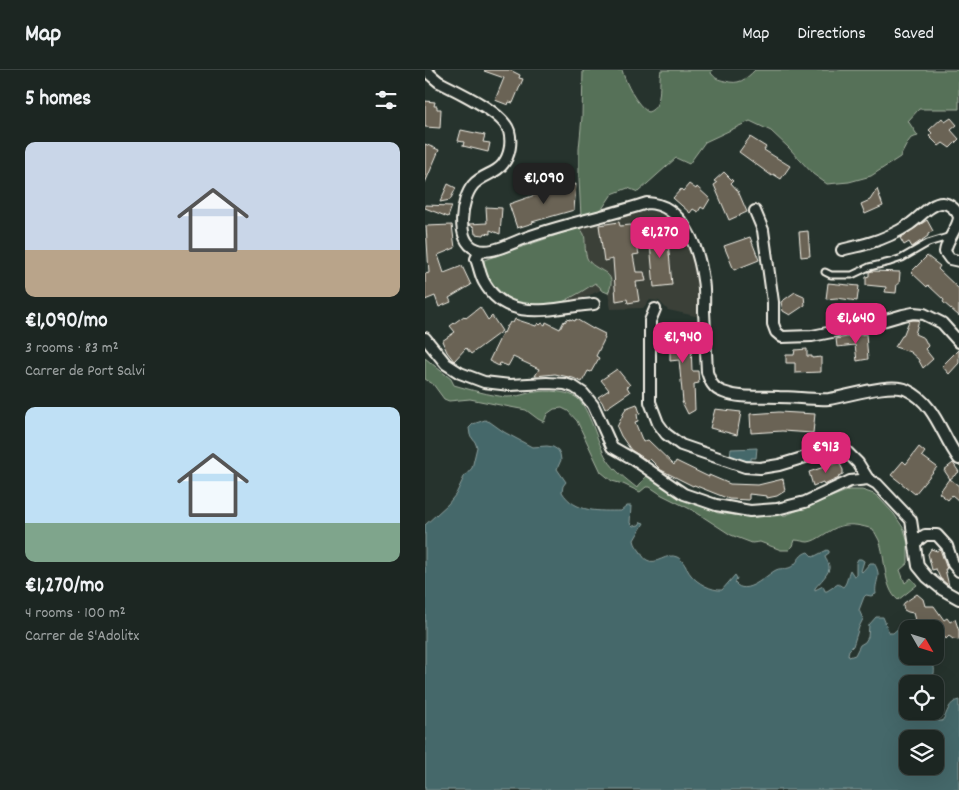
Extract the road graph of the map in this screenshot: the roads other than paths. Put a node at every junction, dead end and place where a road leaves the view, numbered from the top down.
1 (425, 70) edge
2 (755, 211) dead end
3 (951, 236) junction
4 (842, 250) dead end
5 (480, 251) junction
6 (959, 261) edge
7 (825, 272) dead end
8 (594, 304) dead end
9 (655, 309) dead end
10 (425, 339) edge
11 (959, 342) edge
12 (959, 459) edge
13 (868, 479) junction
14 (915, 543) junction
15 (959, 571) edge
16 (959, 599) edge

1 - 5 street
2 - 11 street
3 - 4 street
3 - 6 street
3 - 7 lane
5 - 8 street
5 - 12 street
9 - 13 street
10 - 13 street
13 - 14 street
14 - 15 street
14 - 16 street

